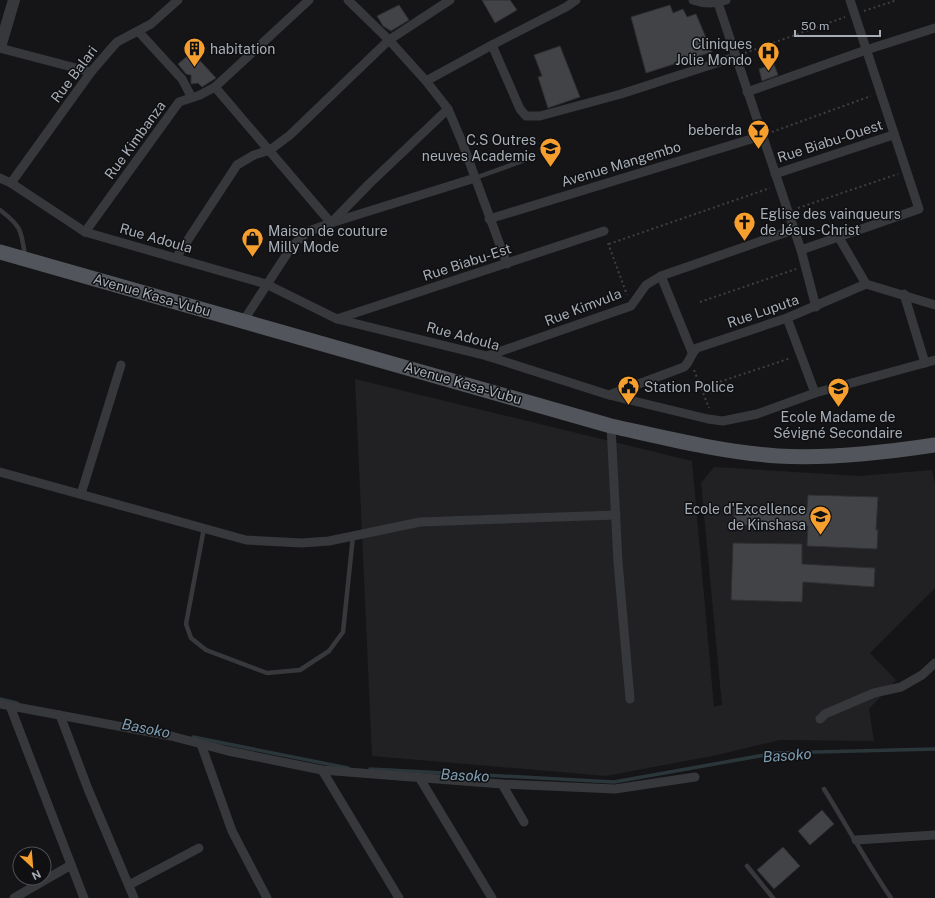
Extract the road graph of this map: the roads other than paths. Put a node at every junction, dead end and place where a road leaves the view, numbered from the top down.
1 (14, 0) edge
2 (178, 0) edge
3 (309, 0) edge
4 (348, 0) edge
5 (450, 0) edge
6 (576, 0) edge
7 (693, 0) edge
8 (850, 0) edge
9 (722, 2) edge
10 (935, 28) edge
11 (138, 31) junction
12 (390, 40) junction
13 (492, 44) junction
14 (0, 48) edge
15 (866, 50) junction
16 (735, 57) junction
17 (91, 72) junction
18 (426, 81) junction
19 (215, 87) junction
20 (746, 92) junction
21 (191, 96) junction
22 (448, 109) junction
23 (893, 135) junction
24 (761, 136) junction
25 (270, 150) junction
26 (531, 158) dead end
27 (775, 174) junction
28 (0, 178) edge
29 (475, 178) junction
30 (11, 183) junction
31 (0, 210) edge
32 (489, 219) junction
33 (331, 223) junction
34 (793, 230) junction
35 (604, 231) road end
36 (85, 232) junction
37 (838, 236) junction
38 (801, 250) junction
39 (0, 252) edge
40 (176, 258) junction
41 (26, 259) junction
42 (507, 264) junction
43 (661, 276) junction
44 (266, 284) junction
45 (866, 284) junction
46 (904, 294) junction
47 (935, 305) edge
48 (816, 307) junction
49 (787, 318) junction
50 (337, 319) junction
51 (244, 320) junction
52 (691, 355) junction
53 (487, 356) junction
54 (935, 360) edge
55 (924, 363) junction
56 (121, 365) dead end
57 (814, 393) junction
58 (609, 395) junction
59 (611, 426) junction
60 (935, 445) edge
61 (0, 472) edge
62 (81, 494) junction
63 (616, 516) junction
64 (204, 528) junction
65 (353, 536) junction
66 (935, 663) edge
67 (630, 699) dead end
68 (0, 704) edge
69 (10, 706) junction
70 (60, 715) junction
71 (820, 719) dead end
72 (201, 744) junction
73 (322, 770) junction
74 (419, 777) junction
75 (695, 777) dead end
76 (502, 784) junction
77 (824, 790) dead end
78 (524, 822) dead end
79 (935, 835) edge
80 (856, 840) junction
81 (200, 848) dead end
82 (71, 865) junction
83 (747, 866) dead end
84 (129, 885) junction
85 (14, 898) edge
86 (84, 898) edge
87 (134, 898) edge
88 (267, 898) edge
89 (399, 898) edge
90 (492, 898) edge
91 (773, 898) edge
92 (891, 898) edge

1 - 14 street
2 - 11 street, Rue Balari
3 - 19 street, Rue Kimbanza
4 - 12 street
5 - 12 street
6 - 13 street
7 - 9 street
8 - 15 street
9 - 16 street
10 - 15 street
11 - 17 street, Rue Balari
11 - 21 street
12 - 18 street
12 - 25 street
13 - 16 street
13 - 18 street
14 - 17 street
15 - 20 street
15 - 23 street
16 - 20 street
17 - 30 street, Rue Balari
18 - 22 street
19 - 21 street, Rue Kimbanza
19 - 25 street
20 - 24 street
21 - 36 street, Rue Kimbanza
22 - 29 street
22 - 33 street
23 - 27 street, Rue Biabu-Ouest
23 - 37 street
24 - 27 street
24 - 32 street, Avenue Mangembo
25 - 33 street
25 - 40 street
26 - 29 lane
27 - 34 street
28 - 30 street, Rue Adoula
29 - 32 street
29 - 33 street
30 - 36 street, Rue Adoula
31 - 41 lane
32 - 42 street
33 - 44 street
34 - 38 street
34 - 43 street, Rue Kimvula
35 - 42 street, Rue Biabu-Est
36 - 40 street, Rue Adoula
37 - 38 street
37 - 45 street
38 - 48 street
39 - 41 main road, Avenue Kasa-Vubu
40 - 44 street, Rue Adoula
41 - 51 main road, Avenue Kasa-Vubu
42 - 50 street, Rue Biabu-Est
43 - 52 street
43 - 53 street, Rue Kimvula
44 - 50 street, Rue Adoula
44 - 51 street
45 - 46 street
45 - 48 street, Rue Luputa
46 - 47 street
46 - 55 street
48 - 49 street, Rue Luputa
49 - 52 street, Rue Luputa
49 - 57 street
50 - 53 street, Rue Adoula
51 - 59 main road, Avenue Kasa-Vubu
52 - 58 street, Rue Luputa
53 - 58 street, Rue Adoula
54 - 55 street, Rue Adoula
55 - 57 street, Rue Adoula
56 - 62 street
57 - 58 street, Rue Adoula
59 - 60 main road, Avenue Kasa-Vubu
59 - 63 street
61 - 62 street
62 - 64 street
63 - 65 street
63 - 67 street
64 - 65 street
64 - 65 lane
66 - 71 street
68 - 69 street
69 - 70 street
69 - 82 street
70 - 72 street
70 - 84 street
72 - 73 street
72 - 88 street
73 - 74 street
73 - 89 street
74 - 76 street
74 - 90 street
75 - 76 street
76 - 78 street
77 - 80 lane
79 - 80 street
80 - 92 lane
81 - 84 street
82 - 85 street
82 - 86 street
83 - 91 lane
84 - 87 street

